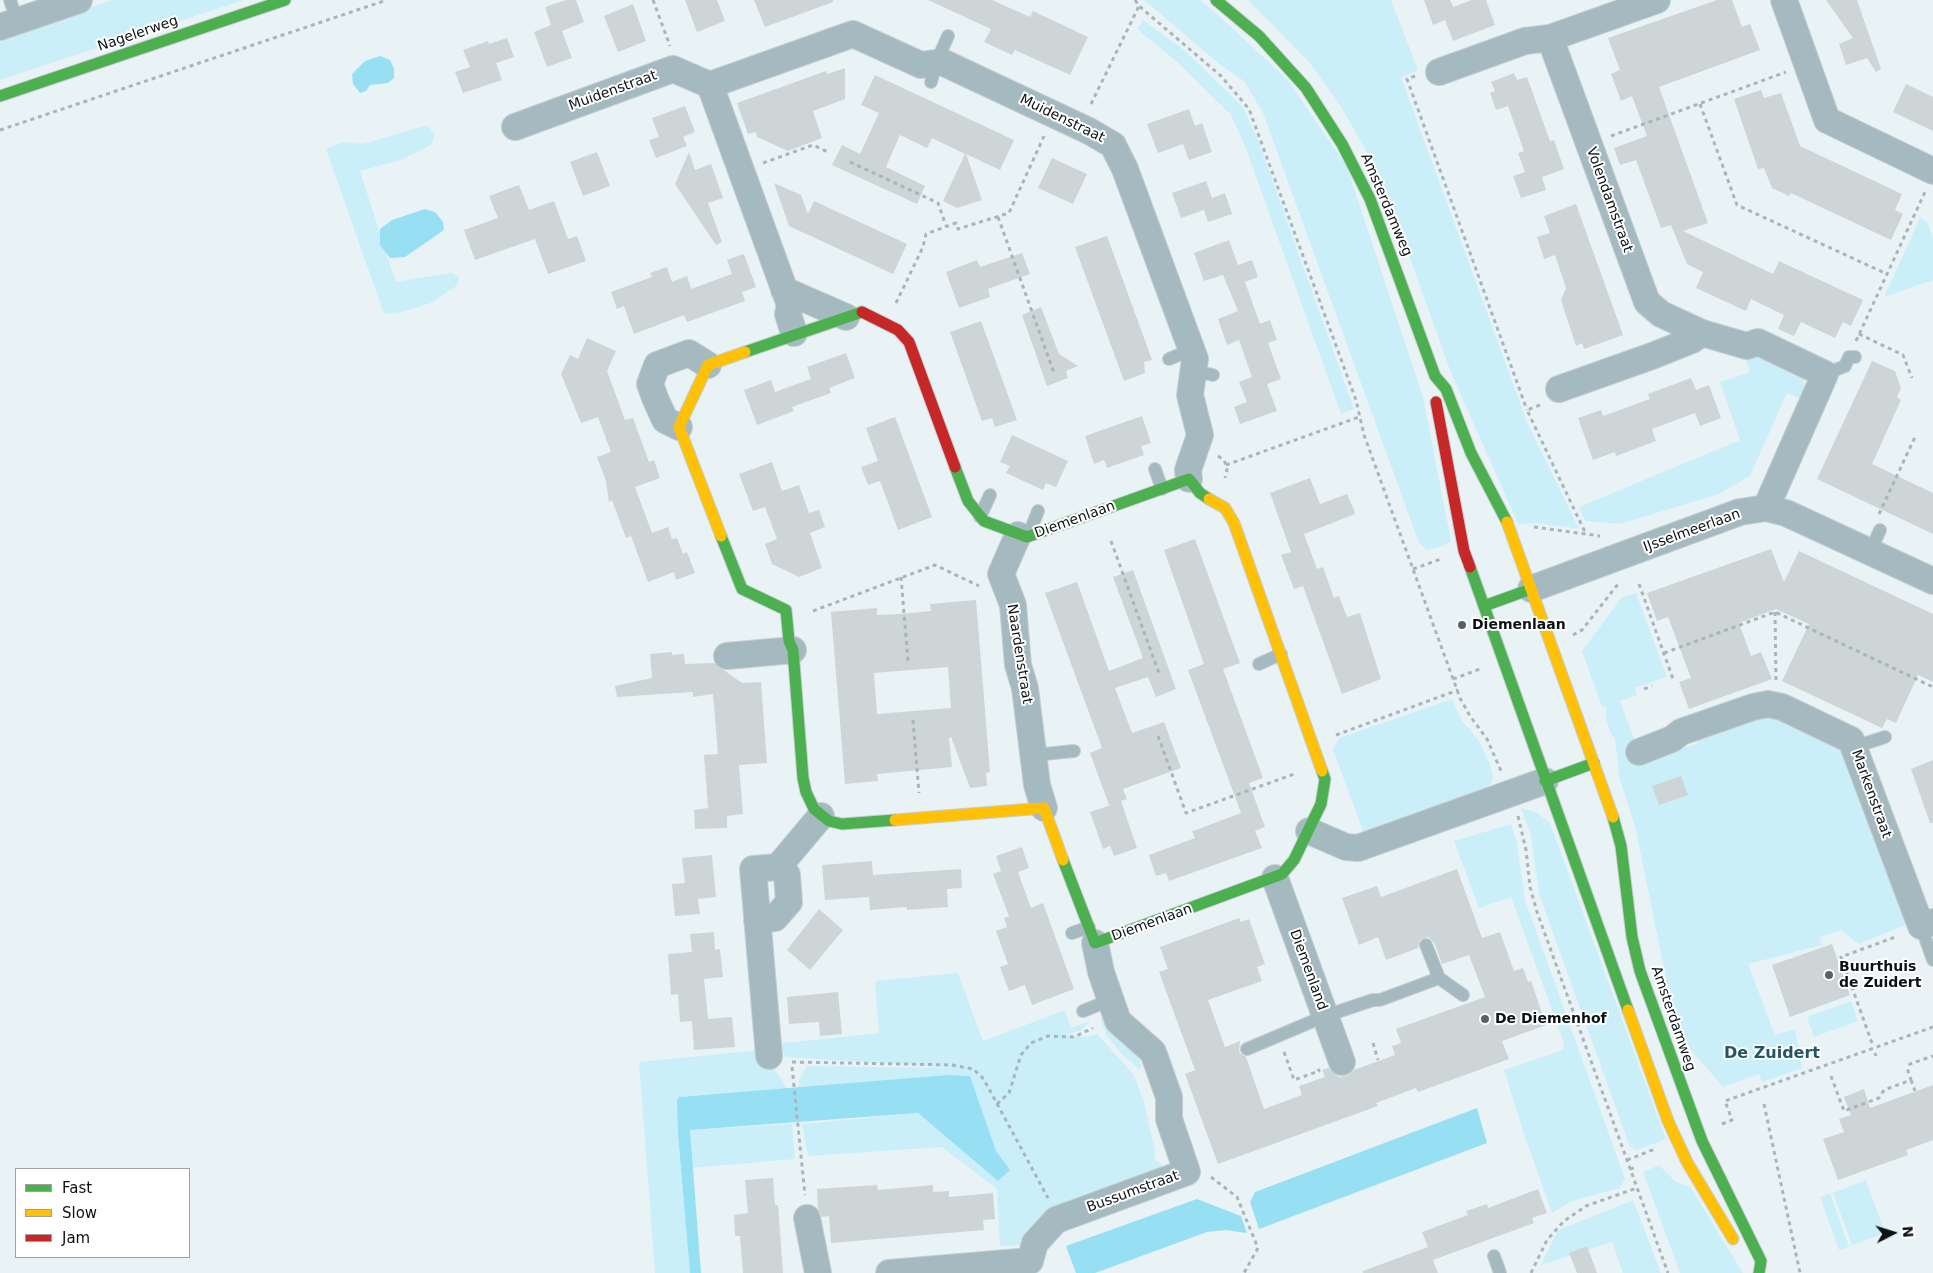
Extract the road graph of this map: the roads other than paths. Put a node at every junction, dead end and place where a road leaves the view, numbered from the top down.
1 (79, 0) edge
2 (285, 0) edge
3 (1216, 0) edge
4 (1657, 0) edge
5 (1784, 0) edge
6 (9, 16) edge
7 (948, 36) dead end
8 (1550, 38) junction
9 (934, 72) junction
10 (1428, 74) road end
11 (710, 85) junction
12 (0, 96) edge
13 (515, 127) dead end
14 (1931, 178) edge
15 (784, 290) junction
16 (846, 317) junction
17 (794, 333) junction
18 (1702, 333) junction
19 (1852, 357) road end
20 (708, 365) junction
21 (1825, 374) junction
22 (1435, 376) junction
23 (1552, 396) road end
24 (680, 427) junction
25 (1155, 469) dead end
26 (1189, 479) junction
27 (1162, 489) junction
28 (990, 495) dead end
29 (1766, 508) junction
30 (1038, 511) dead end
31 (980, 517) junction
32 (1023, 536) junction
33 (1933, 582) edge
34 (1531, 589) junction
35 (1484, 606) junction
36 (793, 650) junction
37 (727, 656) dead end
38 (1283, 659) junction
39 (1297, 660) dead end
40 (1259, 664) dead end
41 (1885, 737) dead end
42 (1854, 747) junction
43 (1074, 751) dead end
44 (1639, 752) dead end
45 (1034, 755) junction
46 (1594, 763) junction
47 (1545, 781) junction
48 (1044, 808) junction
49 (821, 816) junction
50 (1309, 831) junction
51 (1275, 873) junction
52 (1918, 928) edge
53 (1084, 937) junction
54 (1426, 945) dead end
55 (1933, 960) edge
56 (1439, 978) junction
57 (1463, 995) dead end
58 (1110, 1000) junction
59 (1083, 1011) dead end
60 (1325, 1016) junction
61 (1247, 1049) dead end
62 (780, 1059) road end
63 (1333, 1063) road end
64 (807, 1218) road end
65 (1738, 1248) dead end
66 (1494, 1256) dead end
67 (1748, 1266) dead end
68 (1019, 1268) edge
69 (818, 1273) edge
70 (889, 1273) edge
71 (1500, 1273) edge
72 (1759, 1273) edge

1 - 6 street
2 - 12 main road, Nagelerweg
3 - 22 main road, Amsterdamweg
4 - 8 street
5 - 14 street
7 - 9 lane
8 - 10 street
8 - 18 street, Volendamstraat
9 - 11 street, Muidenstraat
9 - 26 street, Muidenstraat
11 - 13 street, Muidenstraat
11 - 15 street
15 - 16 street
15 - 17 street
16 - 17 main road
16 - 31 main road
17 - 20 main road
18 - 21 street, Volendamstraat
18 - 23 street
19 - 21 lane
20 - 24 main road
20 - 24 street
21 - 29 street
22 - 34 main road, Amsterdamweg
22 - 35 main road, Amsterdamweg
24 - 36 main road
25 - 27 lane
26 - 27 main road, Diemenlaan
26 - 38 main road, Diemenlaan
27 - 32 main road, Diemenlaan
28 - 31 lane
29 - 33 street, IJsselmeerlaan
29 - 34 street, IJsselmeerlaan
30 - 32 lane
31 - 32 main road, Diemenlaan
32 - 45 street, Naardenstraat
34 - 35 main road
34 - 46 main road, Amsterdamweg
35 - 47 main road, Amsterdamweg
36 - 37 street
36 - 49 main road
38 - 39 lane
38 - 40 lane
38 - 50 main road, Diemenlaan
41 - 42 lane
42 - 44 street, Markenstraat
42 - 52 street, Markenstraat
43 - 45 lane
45 - 48 street, Naardenstraat
46 - 47 main road
46 - 72 main road, Amsterdamweg
47 - 50 street
47 - 65 main road, Amsterdamweg
48 - 49 main road
48 - 53 main road
49 - 62 street
50 - 51 main road, Diemenlaan
51 - 53 main road, Diemenlaan
51 - 60 street, Diemenland
52 - 55 lane, Markenstraat
53 - 58 street, Bussumstraat
54 - 56 lane
56 - 57 lane
56 - 60 lane
58 - 59 lane
58 - 68 street, Bussumstraat
60 - 61 lane
60 - 63 street, Diemenland
64 - 69 street
66 - 71 lane
67 - 72 main road, Amsterdamweg
68 - 70 street

